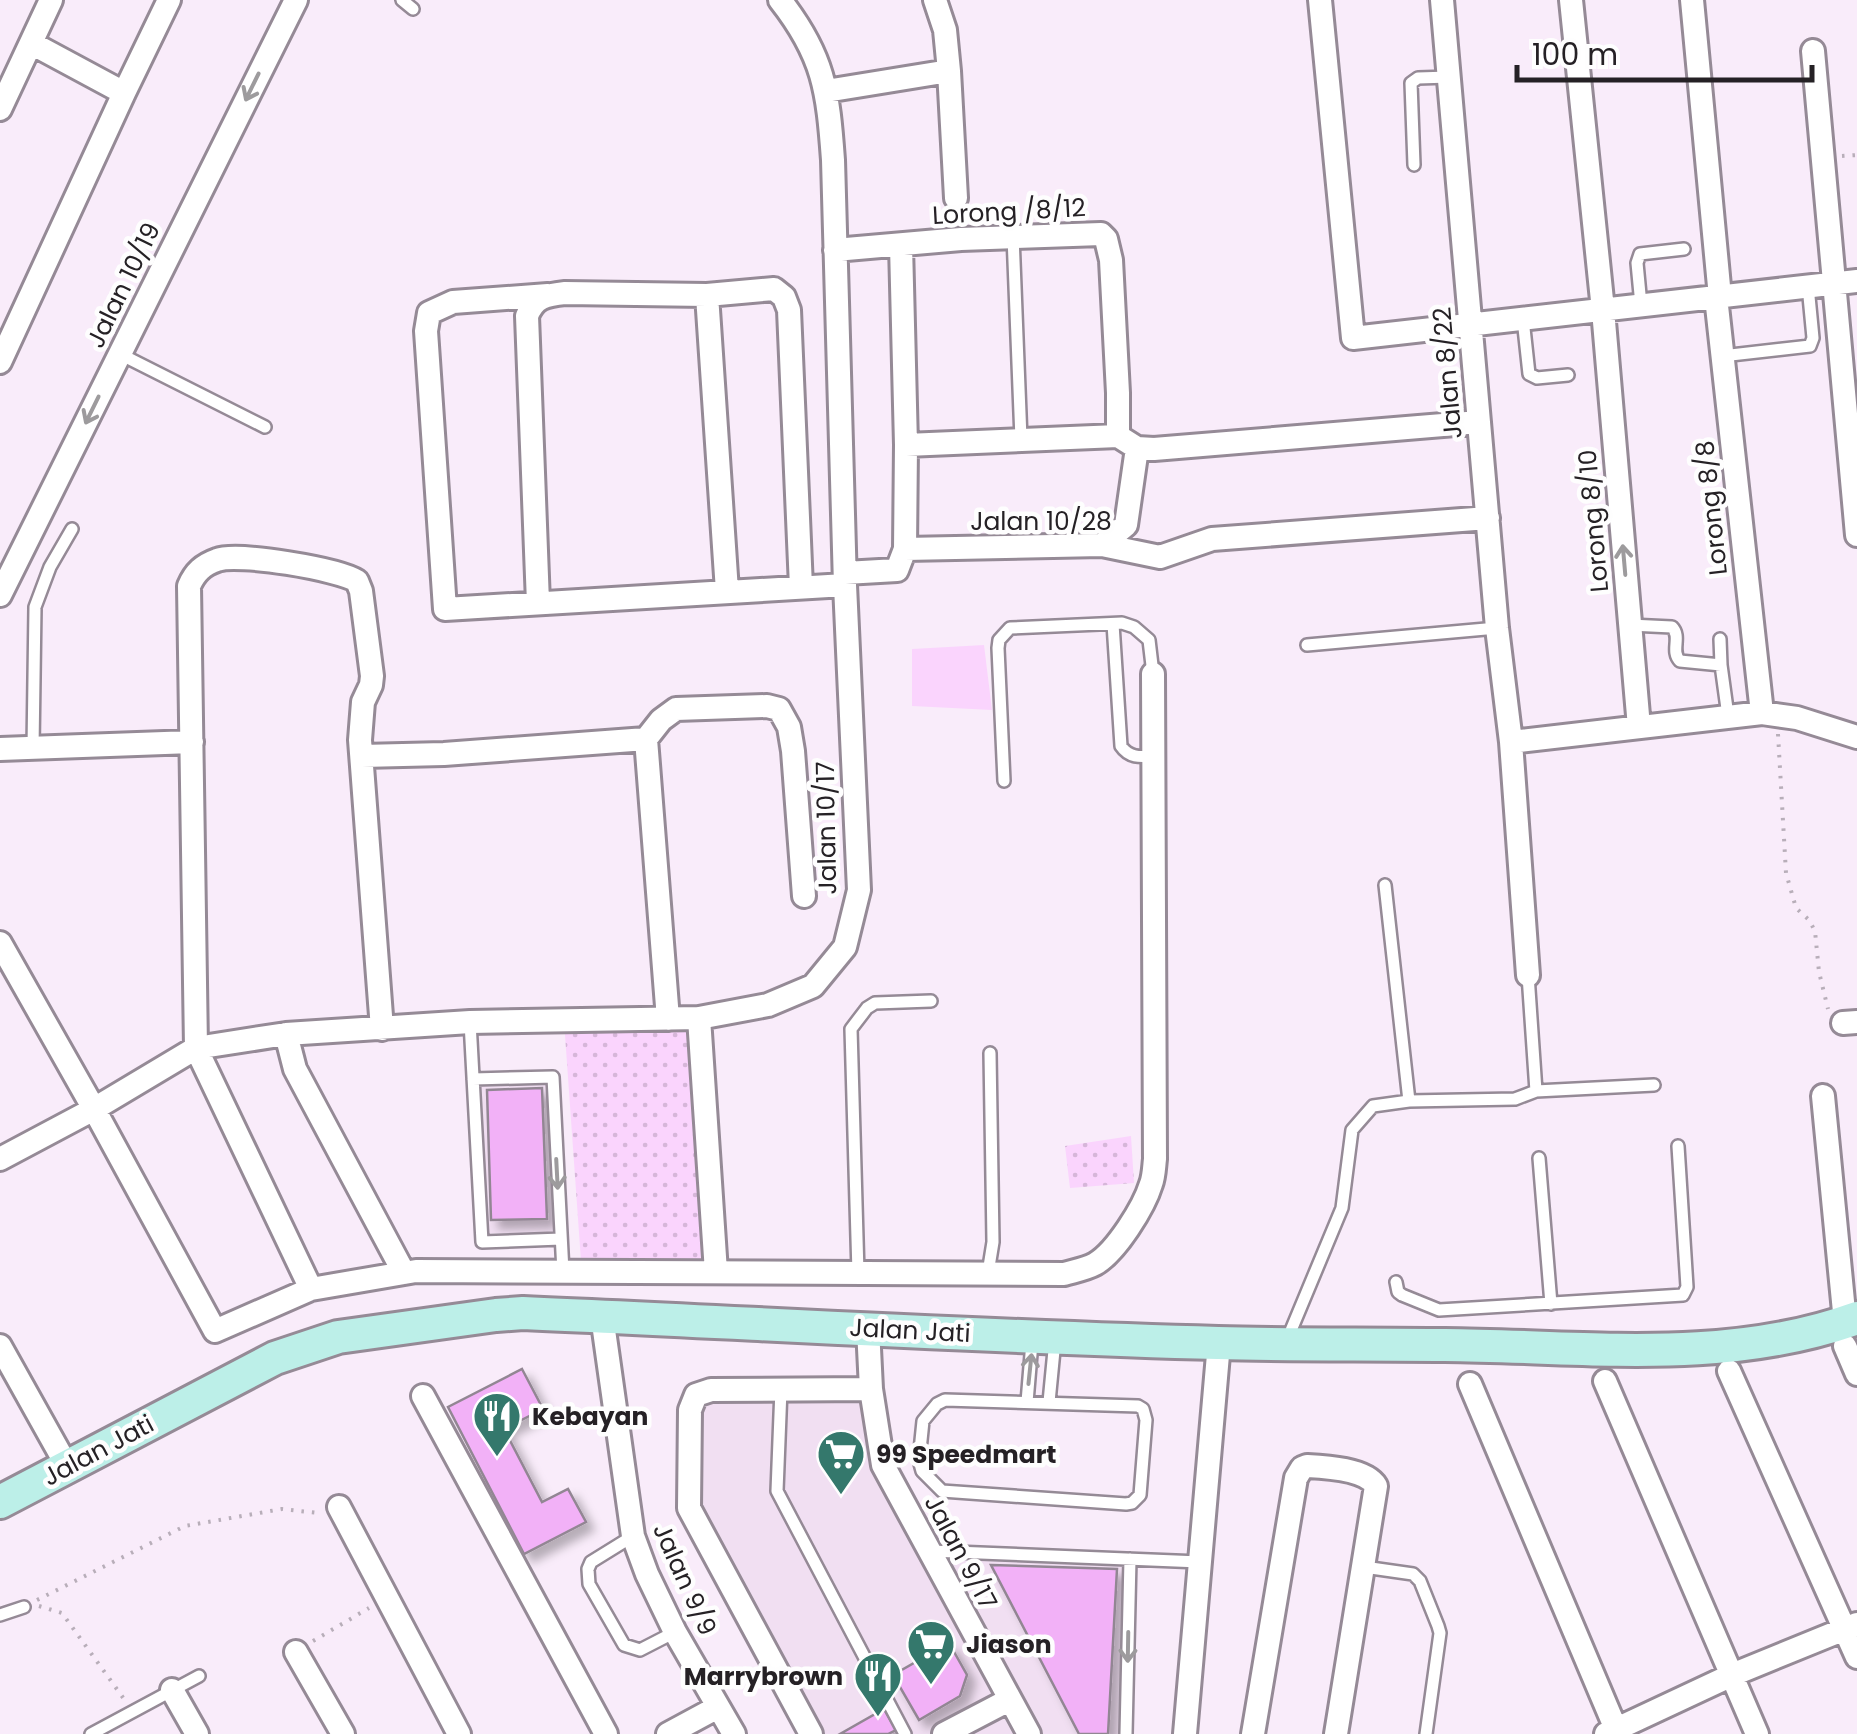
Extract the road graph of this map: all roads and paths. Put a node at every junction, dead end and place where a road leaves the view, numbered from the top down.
1 (52, 0) edge
2 (169, 0) edge
3 (296, 0) edge
4 (780, 0) edge
5 (935, 0) edge
6 (1320, 0) edge
7 (1442, 0) edge
8 (1571, 0) edge
9 (1692, 0) edge
10 (31, 43) junction
11 (1813, 51) dead end
12 (949, 70) junction
13 (1449, 77) junction
14 (826, 91) junction
15 (124, 93) junction
16 (0, 109) edge
17 (1414, 164) dead end
18 (956, 198) dead end
19 (1014, 236) junction
20 (901, 245) junction
21 (1684, 249) dead end
22 (835, 250) junction
23 (1846, 282) edge
24 (1808, 286) junction
25 (548, 295) junction
26 (708, 295) junction
27 (1718, 297) junction
28 (1641, 305) junction
29 (1602, 310) junction
30 (1523, 319) junction
31 (1471, 325) junction
32 (120, 354) junction
33 (1722, 356) junction
34 (0, 362) edge
35 (1568, 376) dead end
36 (1479, 422) junction
37 (264, 427) dead end
38 (1021, 439) junction
39 (1128, 442) junction
40 (906, 445) junction
41 (1488, 518) junction
42 (72, 529) dead end
43 (1857, 535) edge
44 (1102, 545) junction
45 (904, 549) junction
46 (845, 579) junction
47 (801, 587) junction
48 (728, 591) junction
49 (0, 594) edge
50 (538, 603) junction
51 (1113, 624) junction
52 (1630, 625) junction
53 (1497, 628) junction
54 (1720, 640) dead end
55 (1307, 645) dead end
56 (1721, 665) junction
57 (1153, 674) joint
58 (1762, 713) junction
59 (1728, 716) junction
60 (1639, 727) junction
61 (1778, 734) dead end
62 (1857, 737) edge
63 (646, 739) junction
64 (192, 742) junction
65 (1511, 742) junction
66 (33, 748) junction
67 (0, 749) edge
68 (362, 756) junction
69 (1154, 756) junction
70 (1004, 781) dead end
71 (1385, 885) dead end
72 (804, 896) dead end
73 (0, 943) edge
74 (1528, 975) joint
75 (931, 1001) dead end
76 (668, 1018) junction
77 (699, 1018) junction
78 (470, 1022) junction
79 (1850, 1023) edge
80 (382, 1029) junction
81 (286, 1034) junction
82 (196, 1048) junction
83 (990, 1053) dead end
84 (474, 1079) junction
85 (1654, 1086) dead end
86 (1536, 1091) junction
87 (1822, 1096) dead end
88 (1409, 1101) junction
89 (94, 1109) junction
90 (1678, 1146) dead end
91 (1540, 1158) dead end
92 (0, 1159) edge
93 (561, 1238) junction
94 (562, 1272) junction
95 (716, 1272) junction
96 (858, 1273) junction
97 (404, 1274) junction
98 (988, 1274) junction
99 (1396, 1282) dead end
100 (311, 1290) junction
101 (1551, 1304) junction
102 (602, 1316) junction
103 (868, 1328) junction
104 (1849, 1329) edge
105 (1044, 1336) junction
106 (1219, 1343) junction
107 (1286, 1344) junction
108 (0, 1346) edge
109 (1729, 1371) dead end
110 (1857, 1374) edge
111 (1604, 1381) dead end
112 (1470, 1384) dead end
113 (871, 1389) junction
114 (780, 1390) junction
115 (424, 1396) dead end
116 (1026, 1402) junction
117 (1049, 1402) junction
118 (67, 1466) junction
119 (0, 1502) edge
120 (339, 1508) joint
121 (633, 1536) junction
122 (930, 1551) junction
123 (1130, 1559) junction
124 (1200, 1562) junction
125 (1364, 1566) junction
126 (386, 1597) junction
127 (24, 1607) junction
128 (0, 1615) edge
129 (1851, 1627) edge
130 (675, 1632) junction
131 (296, 1652) joint
132 (1857, 1657) edge
133 (1732, 1675) junction
134 (199, 1676) dead end
135 (172, 1690) junction
136 (1009, 1700) junction
137 (718, 1706) junction
138 (132, 1712) junction
139 (1614, 1732) edge
140 (90, 1734) edge
141 (197, 1734) edge
142 (343, 1734) edge
143 (459, 1734) edge
144 (606, 1734) edge
145 (668, 1734) edge
146 (734, 1734) edge
147 (811, 1734) edge
148 (905, 1734) edge
149 (944, 1734) edge
150 (1029, 1734) edge
151 (1126, 1734) edge
152 (1185, 1734) edge
153 (1253, 1734) edge
154 (1336, 1734) edge
155 (1426, 1734) edge
156 (1757, 1734) edge

1 - 10 street
2 - 15 street
3 -> 32 street, Jalan 10/19
4 - 14 street, Jalan 10/17
5 - 12 street
6 - 31 street
7 - 13 street, Jalan 8/22
8 - 29 street, Lorong 8/10
9 - 27 street, Lorong 8/8
10 - 15 street
10 - 16 street
11 - 23 street
12 - 14 street
12 - 18 street
13 - 17 lane
13 - 31 street, Jalan 8/22
14 - 22 street, Jalan 10/17
15 - 34 street
19 - 20 street, Lorong /8/12
19 - 38 lane
19 - 39 street, Lorong /8/12
20 - 22 street, Lorong /8/12
20 - 40 street
21 - 28 lane
22 - 46 street, Jalan 10/17
23 - 24 street
23 - 43 street
24 - 27 street
24 - 33 lane
25 - 26 street
25 - 50 street
25 - 50 street
26 - 47 street
26 - 48 street
27 - 28 street
27 - 33 street, Lorong 8/8
28 - 29 street
29 - 30 street
52 -> 29 street, Lorong 8/10
30 - 31 street
30 - 35 lane
31 - 36 street, Jalan 8/22
32 - 37 lane
32 -> 49 street, Jalan 10/19
33 - 58 street, Lorong 8/8
36 - 39 street
36 - 41 street, Jalan 8/22
38 - 39 street
38 - 40 street
39 - 44 street
40 - 45 street
41 - 44 street, Jalan 10/28
41 - 53 street, Jalan 8/22
42 - 66 lane
44 - 45 street, Jalan 10/28
45 - 46 street
46 - 47 street
46 - 77 street, Jalan 10/17
47 - 48 street
48 - 50 street
51 - 57 lane
51 - 69 lane
51 - 70 lane
52 - 56 lane
52 - 60 street, Lorong 8/10
53 - 55 lane
53 - 65 street, Jalan 8/22
54 - 56 lane
56 - 59 lane
57 - 69 street
58 - 59 street
58 - 62 street
59 - 60 street
60 - 65 street
61 - 79 path
63 - 68 street
63 - 72 street
63 - 76 street
64 - 66 street
64 - 68 street
64 - 82 street
65 - 74 street, Jalan 8/22
66 - 67 street
68 - 80 street
69 - 98 street
71 - 88 lane
73 - 89 street
74 - 86 lane
75 - 96 lane
76 - 77 street, Jalan 10/17
76 - 78 street, Jalan 10/17
77 - 95 street
78 - 80 street, Jalan 10/17
78 - 84 lane
80 - 81 street, Jalan 10/17
81 - 82 street, Jalan 10/17
81 - 97 street
82 - 89 street, Jalan 10/17
82 - 100 street
83 - 98 lane
84 -> 93 lane
84 - 93 lane
85 - 86 lane
86 - 88 lane
87 - 104 street
88 - 107 lane
89 - 92 street, Jalan 10/17
89 - 100 street
90 - 101 lane
91 - 101 lane
93 - 94 lane
94 - 95 street
94 - 97 street
95 - 96 street
96 - 98 street
97 - 100 street
99 - 101 lane
102 - 103 street, Jalan Jati
102 - 118 street, Jalan Jati
102 - 121 street, Jalan 9/9
103 - 105 street, Jalan Jati
103 - 113 street, Jalan 9/17
104 - 107 street, Jalan Jati
104 - 110 street
105 - 106 street, Jalan Jati
116 -> 105 lane
105 - 117 lane
106 - 107 street, Jalan Jati
106 - 124 street
108 - 118 street
109 - 129 street
111 - 133 street
112 - 139 street
113 - 114 street
113 - 122 street, Jalan 9/17
114 - 147 street, Jalan 9/9
114 - 148 lane
115 - 144 street
116 - 117 lane
116 - 117 lane
118 - 119 street, Jalan Jati
120 - 126 street
120 - 127 path
121 - 130 street, Jalan 9/9
121 - 130 lane
122 - 123 lane
122 - 136 street, Jalan 9/17
123 - 124 lane
123 -> 151 lane
124 - 152 street
125 - 153 street
125 - 154 street
125 - 155 lane
126 - 131 path
126 - 143 street
127 - 128 lane
127 - 138 path
129 - 132 street
129 - 133 street
130 - 137 street, Jalan 9/9
131 - 142 street
133 - 139 street
133 - 156 street
134 - 135 lane
135 - 138 lane
135 - 141 street
136 - 149 street
136 - 150 street, Jalan 9/17
137 - 145 street
137 - 146 street, Jalan 9/9
138 - 140 lane

